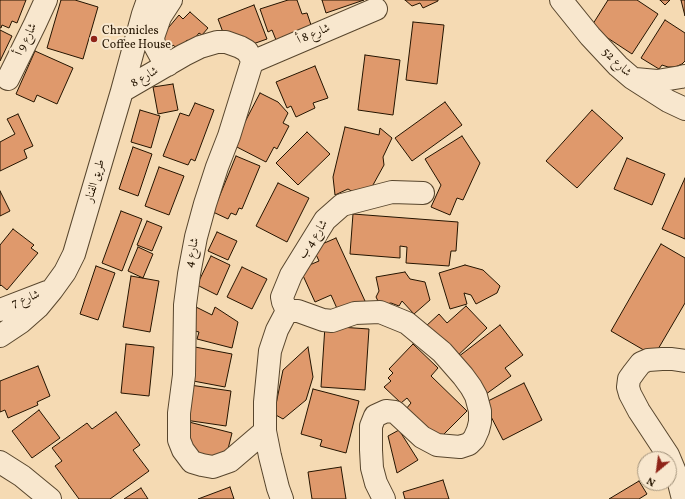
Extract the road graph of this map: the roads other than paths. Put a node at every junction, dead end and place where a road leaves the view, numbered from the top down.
1 (46, 0) edge
2 (148, 0) edge
3 (170, 0) edge
4 (561, 0) edge
5 (376, 9) dead end
6 (252, 62) junction
7 (168, 65) junction
8 (685, 76) edge
9 (632, 78) junction
10 (8, 79) dead end
11 (122, 91) junction
12 (685, 109) edge
13 (423, 193) dead end
14 (52, 290) junction
15 (0, 310) edge
16 (287, 311) junction
17 (0, 336) edge
18 (685, 361) edge
19 (265, 431) junction
20 (0, 462) edge
21 (50, 499) edge
22 (282, 499) edge
23 (384, 499) edge
24 (683, 499) edge

1 - 10 street, شارع 9 أ
2 - 11 street, طريق الفنار
3 - 7 street
4 - 9 street, شارع 52
5 - 6 street, شارع 8 أ
6 - 7 street
6 - 19 street, شارع 4
7 - 11 street, شارع 8
8 - 9 street
9 - 12 street, شارع 52
11 - 14 street, طريق الفنار
13 - 16 street, شارع 4 ب
14 - 15 street, شارع 7
14 - 17 street, طريق الفنار
16 - 19 street
16 - 23 street
18 - 24 street
19 - 22 street
20 - 21 street

